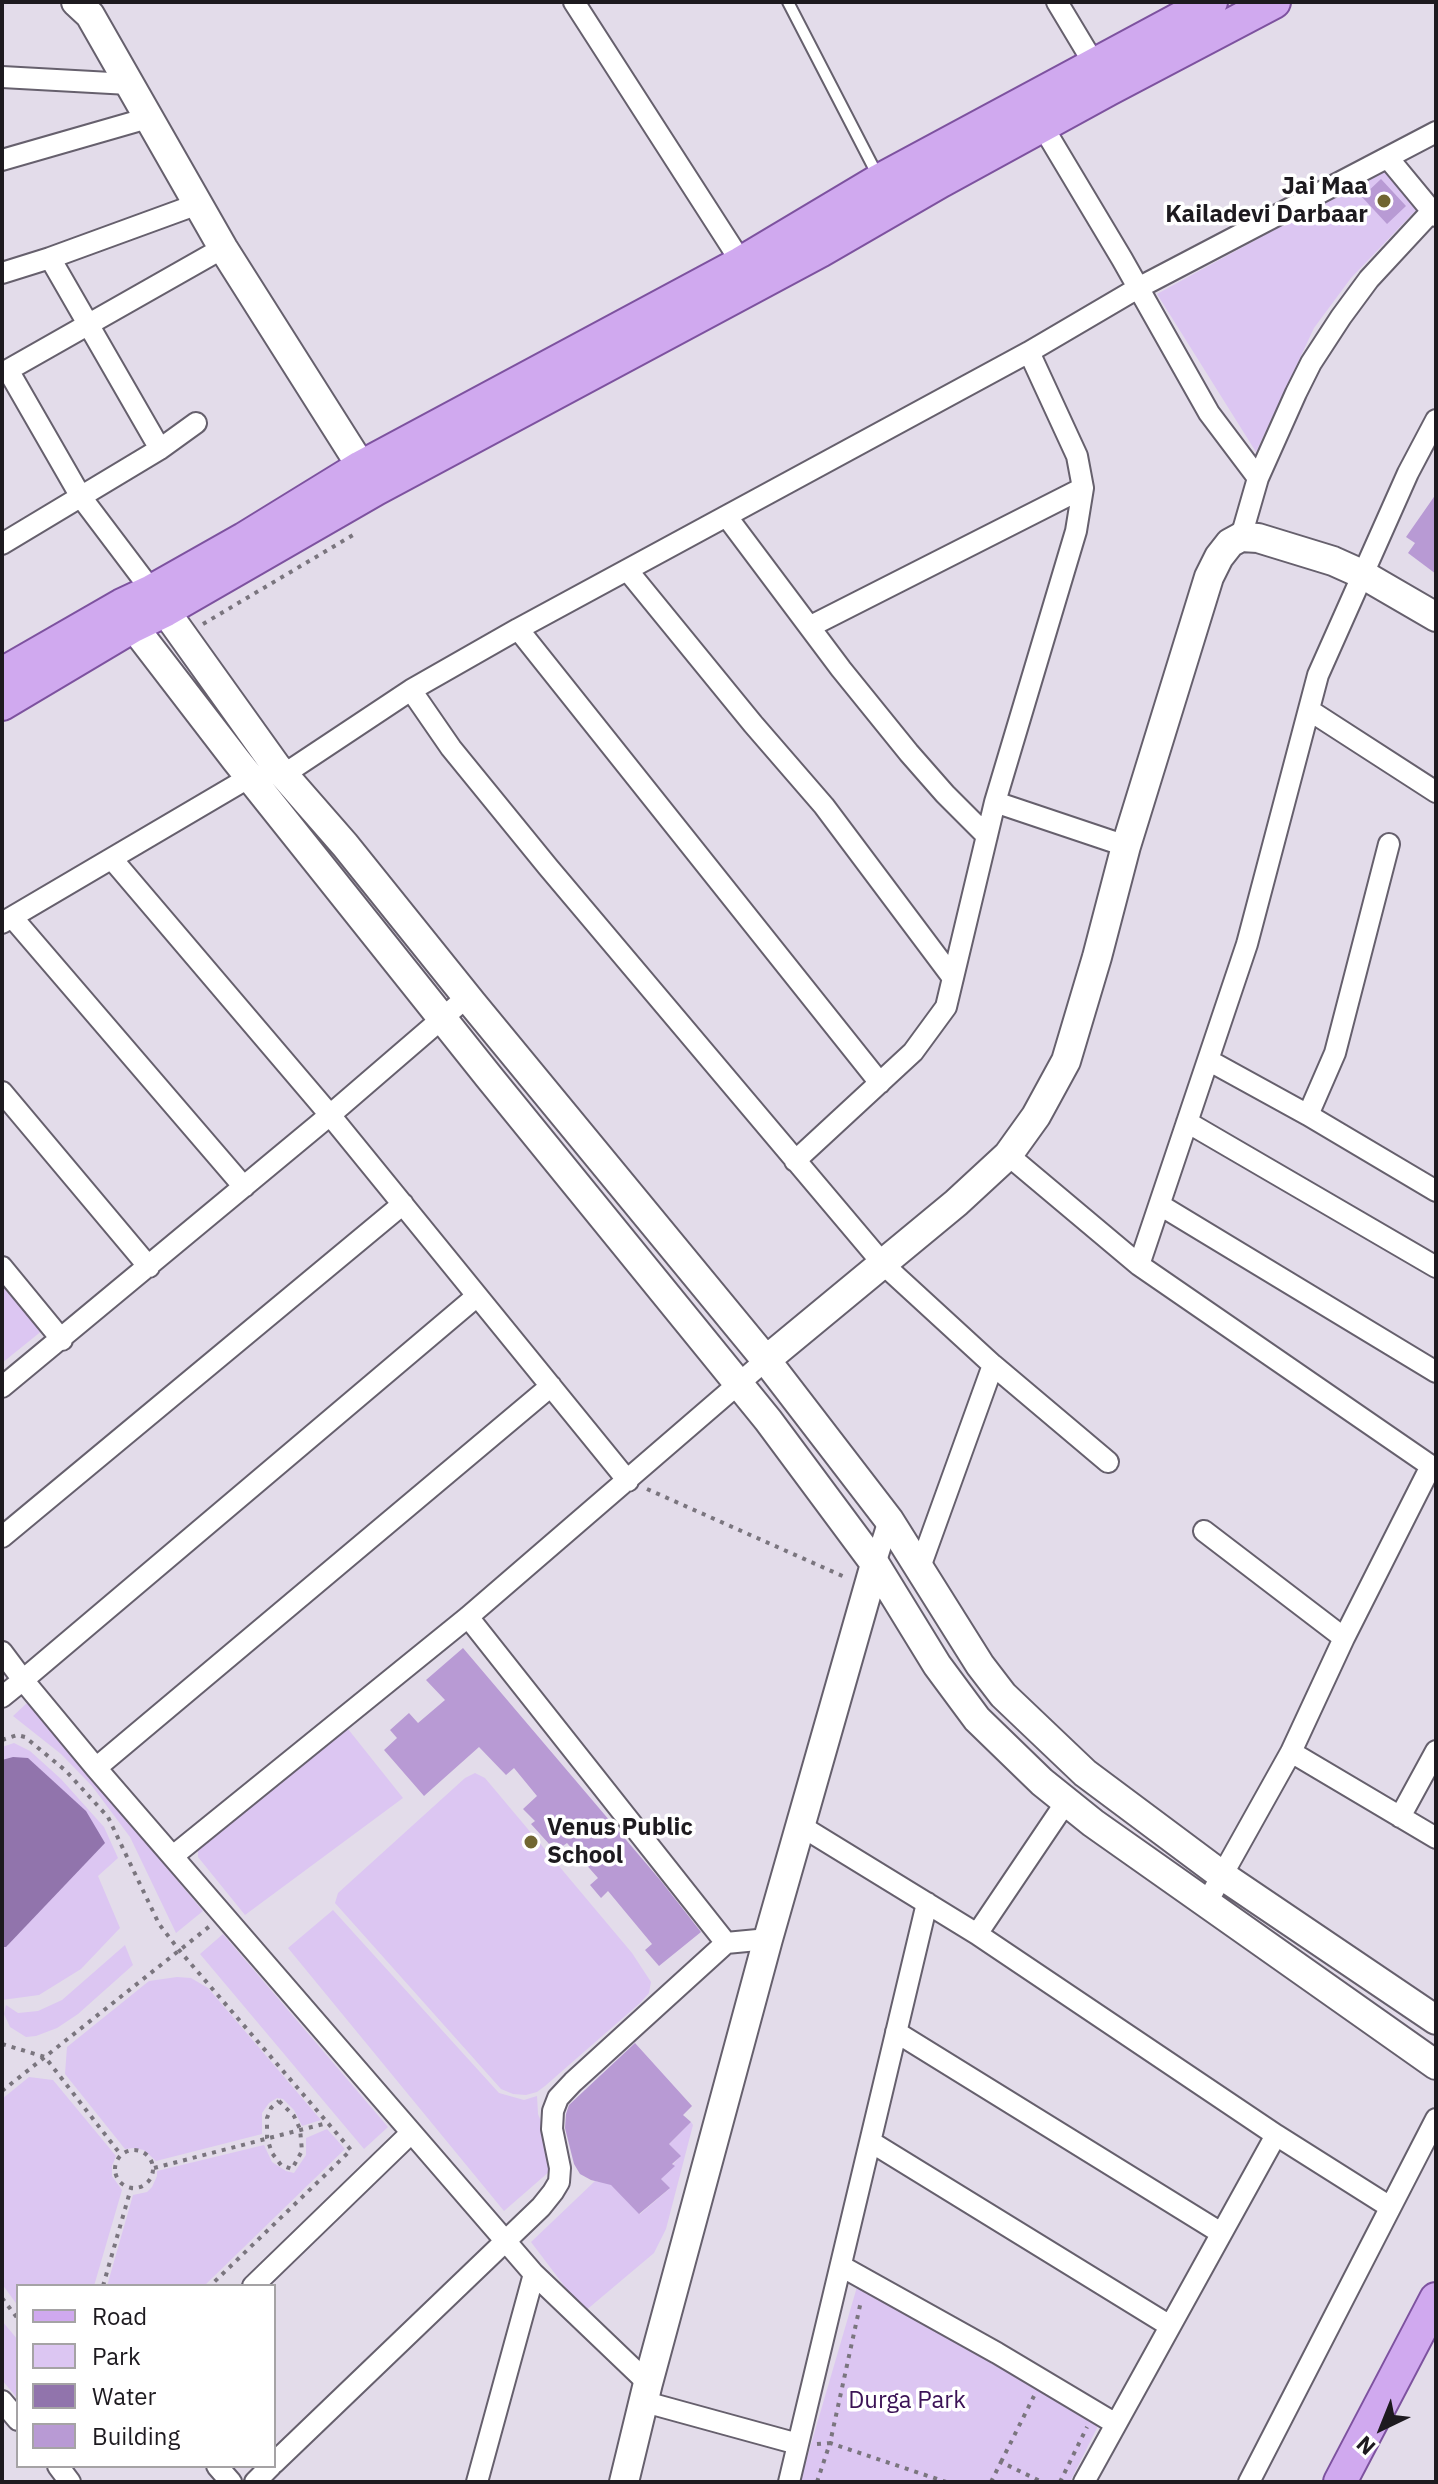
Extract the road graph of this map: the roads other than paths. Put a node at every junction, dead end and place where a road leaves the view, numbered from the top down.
1 (76, 2) edge
2 (574, 2) edge
3 (788, 2) edge
4 (1057, 2) edge
5 (1211, 2) edge
6 (1274, 2) edge
7 (1101, 76) junction
8 (2, 77) edge
9 (129, 84) junction
10 (148, 118) junction
11 (1043, 127) junction
12 (1436, 132) edge
13 (1388, 158) junction
14 (2, 160) edge
15 (888, 194) junction
16 (198, 204) junction
17 (1434, 214) edge
18 (223, 248) junction
19 (50, 258) junction
20 (2, 273) edge
21 (749, 274) junction
22 (1138, 288) junction
23 (88, 326) junction
24 (1029, 352) junction
25 (5, 371) edge
26 (1436, 420) edge
27 (196, 423) dead end
28 (160, 449) junction
29 (369, 478) junction
30 (1258, 478) junction
31 (1083, 488) junction
32 (81, 497) junction
33 (727, 517) junction
34 (1241, 537) junction
35 (2, 544) edge
36 (628, 571) junction
37 (1362, 574) junction
38 (167, 612) junction
39 (127, 615) junction
40 (1436, 617) edge
41 (811, 626) junction
42 (518, 629) junction
43 (2, 674) edge
44 (411, 690) junction
45 (2, 704) edge
46 (1309, 710) junction
47 (283, 775) junction
48 (250, 777) junction
49 (1436, 792) edge
50 (995, 802) junction
51 (987, 836) junction
52 (1389, 844) dead end
53 (1126, 846) junction
54 (112, 859) junction
55 (7, 920) edge
56 (953, 978) junction
57 (467, 997) junction
58 (442, 1018) junction
59 (1208, 1060) junction
60 (880, 1083) junction
61 (2, 1092) edge
62 (330, 1115) junction
63 (1308, 1115) junction
64 (1187, 1122) junction
65 (1008, 1155) junction
66 (795, 1161) junction
67 (1433, 1183) edge
68 (244, 1187) junction
69 (403, 1204) junction
70 (1160, 1205) junction
71 (884, 1265) junction
72 (1139, 1265) junction
73 (2, 1267) edge
74 (149, 1267) junction
75 (1436, 1267) edge
76 (477, 1296) junction
77 (62, 1340) junction
78 (766, 1360) junction
79 (993, 1365) junction
80 (1436, 1372) edge
81 (738, 1383) junction
82 (551, 1386) junction
83 (2, 1387) edge
84 (1434, 1460) edge
85 (1108, 1462) dead end
86 (628, 1481) junction
87 (889, 1520) junction
88 (1204, 1531) dead end
89 (2, 1537) edge
90 (919, 1570) junction
91 (871, 1576) junction
92 (468, 1617) junction
93 (1344, 1638) junction
94 (2, 1652) edge
95 (23, 1680) junction
96 (2, 1697) edge
97 (1436, 1751) edge
98 (1291, 1752) junction
99 (96, 1768) junction
100 (1066, 1802) junction
101 (1400, 1817) junction
102 (801, 1826) junction
103 (1436, 1838) edge
104 (173, 1856) junction
105 (1223, 1876) junction
106 (927, 1903) junction
107 (1206, 1904) junction
108 (977, 1934) junction
109 (768, 1939) junction
110 (726, 1943) junction
111 (1436, 2020) edge
112 (896, 2032) junction
113 (1436, 2065) edge
114 (1436, 2119) edge
115 (411, 2133) junction
116 (1276, 2135) junction
117 (871, 2142) junction
118 (1390, 2207) junction
119 (1221, 2233) junction
120 (505, 2242) junction
121 (841, 2266) junction
122 (534, 2274) junction
123 (255, 2284) edge
124 (1436, 2299) edge
125 (1170, 2326) junction
126 (647, 2392) junction
127 (2, 2401) edge
128 (16, 2418) edge
129 (1116, 2424) junction
130 (798, 2444) junction
131 (276, 2462) edge
132 (270, 2468) edge
133 (255, 2482) edge
134 (477, 2482) edge
135 (624, 2482) edge
136 (789, 2482) edge
137 (1084, 2482) edge
138 (1249, 2482) edge
139 (1340, 2482) edge

1 - 9 street
2 - 21 street
3 - 15 lane
4 - 7 street
5 - 7 main road
6 - 7 main road
7 - 11 main road
7 - 15 main road
8 - 9 street
9 - 10 street
10 - 14 street
10 - 16 street
11 - 15 main road
11 - 22 street
12 - 13 street
13 - 17 street
13 - 22 street
15 - 21 main road
16 - 18 street
16 - 19 street
17 - 30 street
18 - 23 street
18 - 29 street
19 - 20 street
19 - 23 street
21 - 29 main road
22 - 24 street
22 - 30 street
23 - 25 street
23 - 28 street
24 - 31 street
24 - 33 street
25 - 32 street
26 - 37 street
27 - 28 street
28 - 32 street
29 - 38 main road
30 - 34 street
31 - 41 street
31 - 50 street
32 - 35 street
32 - 38 street
33 - 36 street
33 - 41 street
34 - 37 street
34 - 53 street
36 - 42 street
36 - 56 street
37 - 40 street
37 - 46 street
38 - 39 main road
38 - 47 street
39 - 43 main road
39 - 45 main road
39 - 48 street
41 - 51 street
42 - 44 street
42 - 60 street
44 - 47 street
44 - 66 street
46 - 49 street
46 - 59 street
47 - 57 street
48 - 54 street
48 - 58 street
50 - 51 street
50 - 53 street
51 - 56 street
52 - 63 street
53 - 65 street
54 - 55 street
54 - 62 street
55 - 68 street
56 - 60 street
57 - 58 street
57 - 78 street
58 - 62 street
58 - 81 street
59 - 63 street
59 - 64 street
60 - 66 street
61 - 74 street
62 - 68 street
62 - 69 street
63 - 67 street
64 - 70 street
64 - 75 street
65 - 71 street
65 - 72 street
66 - 71 street
68 - 74 street
69 - 76 street
69 - 89 street
70 - 72 street
70 - 80 street
71 - 78 street
71 - 79 street
72 - 84 street
73 - 77 street
74 - 77 street
76 - 82 street
76 - 95 street
77 - 83 street
78 - 81 street
78 - 87 street
79 - 85 street
79 - 90 street
81 - 86 street
81 - 91 street
82 - 86 street
82 - 99 street
84 - 93 street
86 - 92 street
87 - 90 street
87 - 91 street
88 - 93 street
90 - 105 street
91 - 100 street
91 - 102 street
92 - 104 street
92 - 110 street
93 - 98 street
94 - 95 street
95 - 96 street
95 - 99 street
97 - 101 street
98 - 101 street
98 - 105 street
99 - 104 street
100 - 107 street
100 - 108 street
101 - 103 street
102 - 106 street
102 - 109 street
104 - 115 street
105 - 107 street
105 - 111 street
106 - 108 street
106 - 112 street
107 - 113 street
108 - 116 street
109 - 110 street
109 - 126 street
110 - 120 street
112 - 117 street
112 - 119 street
114 - 118 street
115 - 120 street
115 - 123 street
116 - 118 street
116 - 119 street
117 - 121 street
117 - 125 street
118 - 138 street
119 - 125 street
120 - 122 street
120 - 131 street
121 - 129 street
121 - 130 street
122 - 126 street
122 - 134 street
124 - 139 main road
125 - 129 street
126 - 130 street
126 - 135 street
127 - 128 street
129 - 137 street
130 - 136 street
132 - 133 street

